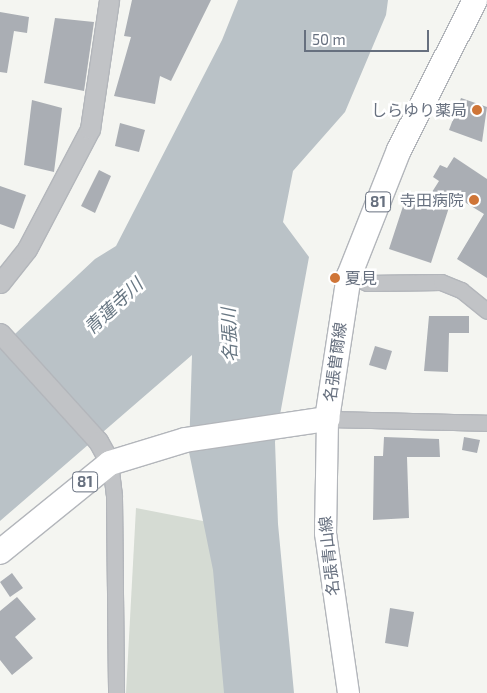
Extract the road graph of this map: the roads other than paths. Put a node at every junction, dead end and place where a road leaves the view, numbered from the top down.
1 (109, 0) edge
2 (475, 0) edge
3 (349, 276) junction
4 (0, 283) edge
5 (487, 311) edge
6 (0, 333) edge
7 (327, 419) junction
8 (487, 422) edge
9 (110, 463) junction
10 (0, 552) edge
11 (116, 693) edge
12 (348, 693) edge

1 - 4 street
2 - 3 main road, 名張曽爾線 / 81
3 - 5 street
3 - 7 main road, 名張曽爾線 / 81
6 - 9 street
7 - 8 street
7 - 9 main road, 名張曽爾線 / 81
7 - 12 main road, 名張青山線
9 - 10 main road, 名張曽爾線 / 81
9 - 11 street

